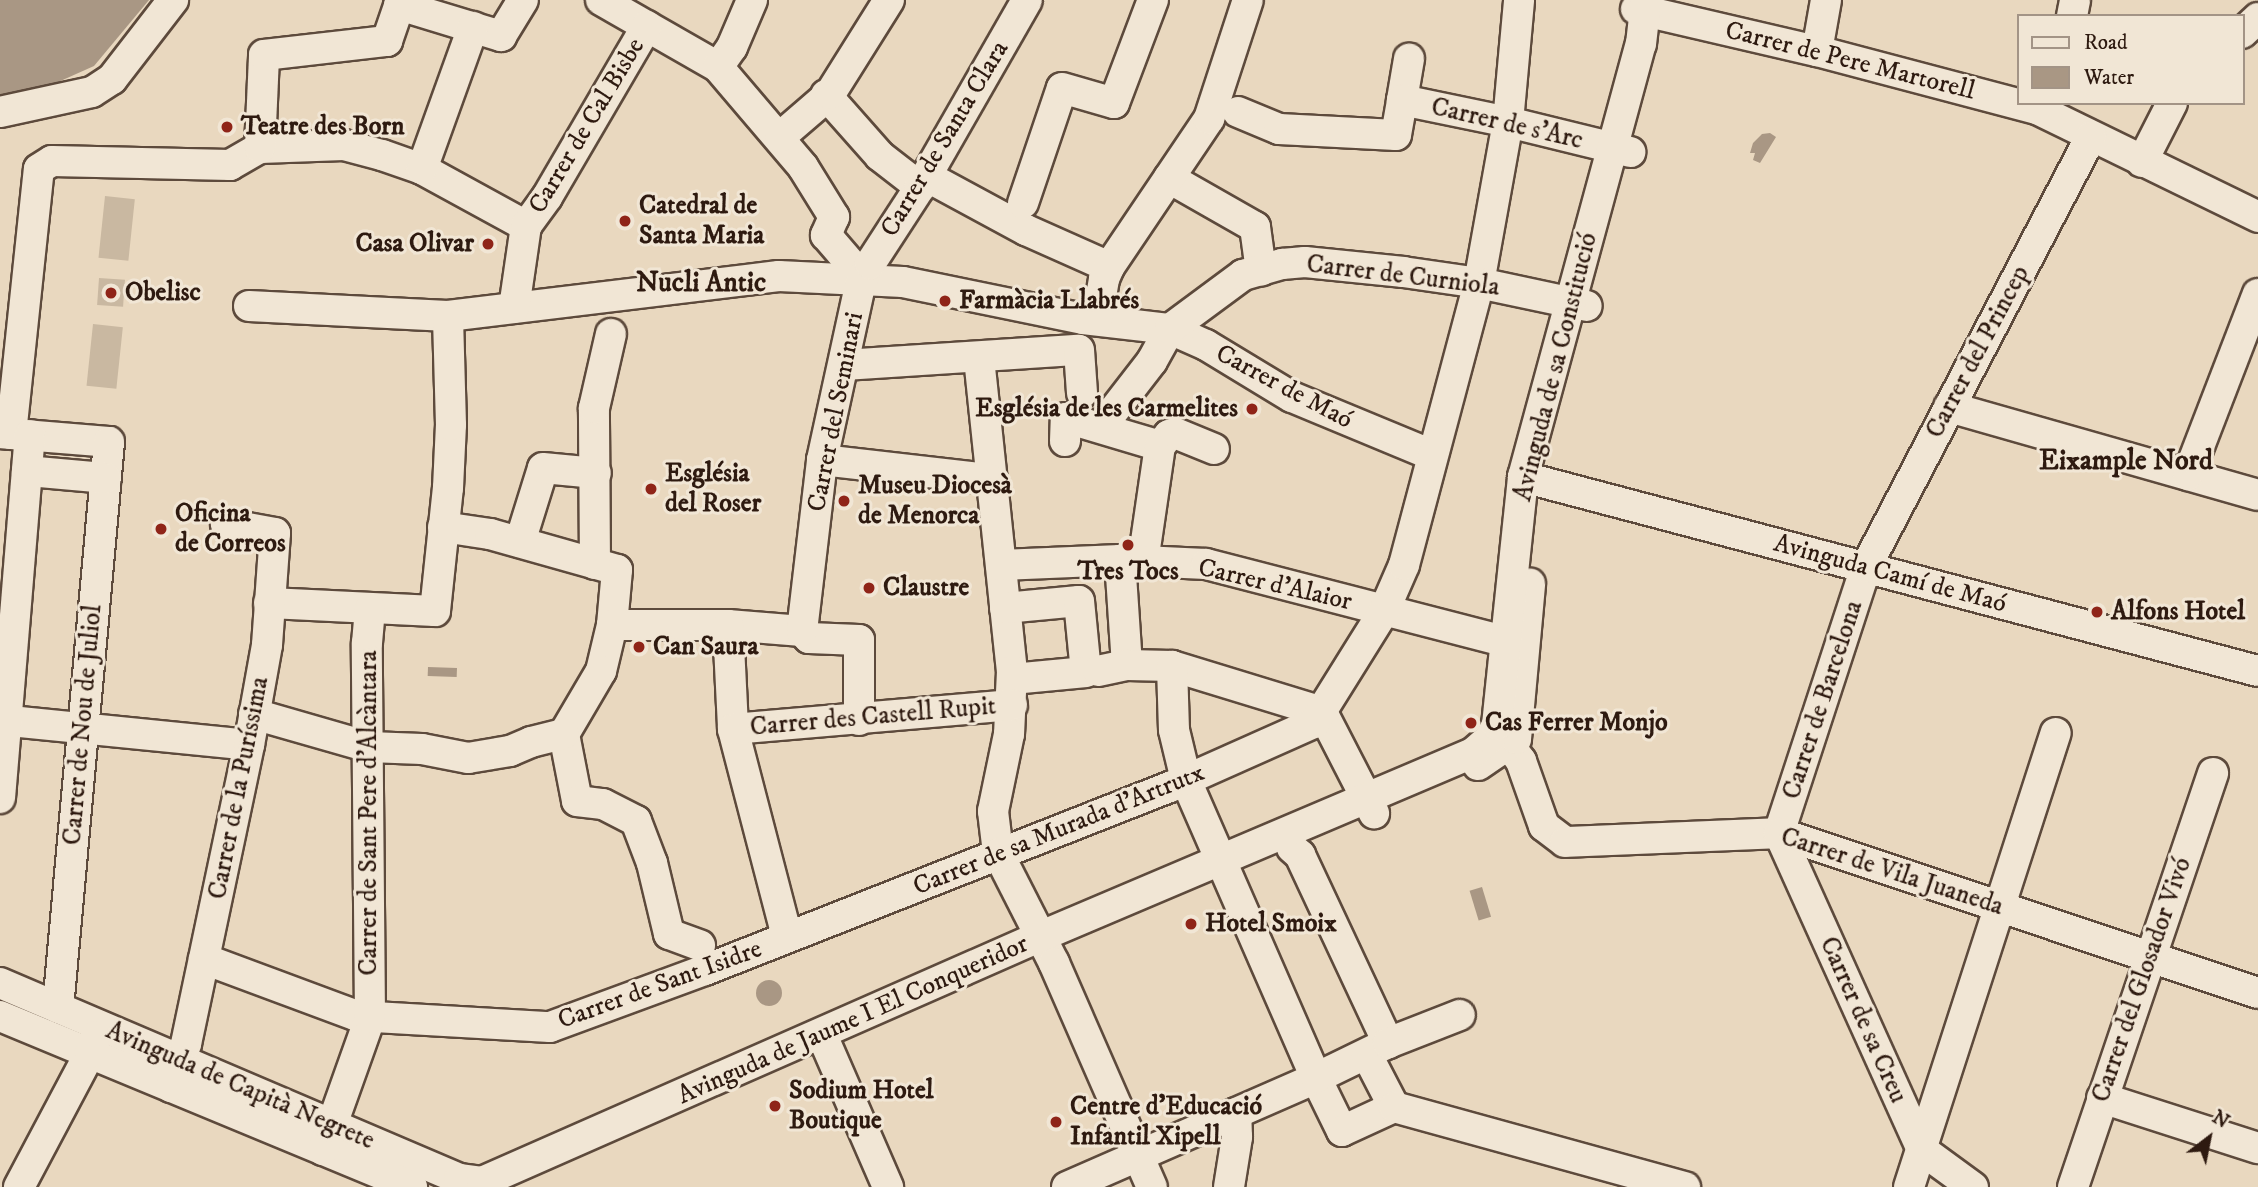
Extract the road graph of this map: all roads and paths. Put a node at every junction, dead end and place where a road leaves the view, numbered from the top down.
1 (523, 0) edge
2 (601, 0) edge
3 (752, 0) edge
4 (888, 0) edge
5 (1027, 0) edge
6 (1153, 0) edge
7 (1248, 0) edge
8 (1519, 0) edge
9 (1826, 0) edge
10 (172, 1) edge
11 (400, 3) edge
12 (1651, 7) edge
13 (2258, 18) edge
14 (648, 26) junction
15 (472, 27) junction
16 (2244, 31) edge
17 (1817, 51) junction
18 (1409, 59) dead end
19 (718, 67) junction
20 (826, 95) junction
21 (1402, 100) junction
22 (2016, 101) edge
23 (2171, 105) edge
24 (2038, 106) edge
25 (1224, 107) junction
26 (0, 112) edge
27 (1508, 122) junction
28 (2091, 136) junction
29 (780, 137) junction
30 (260, 148) junction
31 (1621, 150) junction
32 (2142, 162) junction
33 (422, 169) junction
34 (1169, 178) junction
35 (923, 182) junction
36 (2258, 216) edge
37 (1021, 219) junction
38 (526, 226) junction
39 (1107, 273) junction
40 (1250, 275) junction
41 (863, 278) junction
42 (1479, 283) junction
43 (2258, 294) edge
44 (1579, 304) junction
45 (249, 306) dead end
46 (513, 309) junction
47 (448, 316) junction
48 (1083, 332) junction
49 (1174, 333) junction
50 (611, 334) dead end
51 (979, 358) junction
52 (844, 365) junction
53 (8, 389) edge
54 (1950, 407) junction
55 (1081, 417) junction
56 (14, 434) edge
57 (1160, 446) junction
58 (1214, 449) dead end
59 (1429, 454) junction
60 (822, 460) junction
61 (27, 471) junction
62 (596, 473) junction
63 (2188, 475) junction
64 (106, 478) junction
65 (990, 479) junction
66 (1531, 479) junction
67 (2258, 495) edge
68 (226, 524) dead end
69 (443, 527) junction
70 (520, 542) junction
71 (1131, 561) junction
72 (595, 564) junction
73 (1001, 565) junction
74 (1866, 567) junction
75 (269, 603) junction
76 (1005, 608) junction
77 (370, 609) junction
78 (1384, 611) junction
79 (612, 625) junction
80 (728, 625) junction
81 (802, 631) junction
82 (1504, 641) junction
83 (1127, 665) junction
84 (1172, 666) junction
85 (1098, 671) dead end
86 (2258, 671) edge
87 (1012, 692) junction
88 (1322, 712) junction
89 (254, 714) junction
90 (3, 720) edge
91 (859, 720) junction
92 (83, 728) junction
93 (733, 729) junction
94 (2056, 733) dead end
95 (564, 734) junction
96 (1505, 741) junction
97 (249, 746) junction
98 (369, 747) junction
99 (2213, 774) dead end
100 (1186, 780) junction
101 (0, 798) edge
102 (1371, 806) junction
103 (1779, 833) junction
104 (1292, 848) junction
105 (998, 853) junction
106 (1226, 867) junction
107 (1998, 905) junction
108 (787, 933) junction
109 (700, 945) dead end
110 (1044, 945) junction
111 (2149, 955) junction
112 (204, 960) junction
113 (0, 983) edge
114 (2258, 993) edge
115 (58, 1008) junction
116 (1460, 1015) dead end
117 (0, 1016) edge
118 (370, 1018) junction
119 (94, 1039) junction
120 (825, 1042) junction
121 (1377, 1049) junction
122 (177, 1074) junction
123 (1316, 1078) junction
124 (2102, 1098) junction
125 (1394, 1107) junction
126 (1236, 1113) junction
127 (327, 1137) junction
128 (2258, 1149) edge
129 (1922, 1150) junction
130 (1138, 1156) junction
131 (1632, 1180) edge
132 (502, 1183) edge
133 (19, 1187) edge
134 (412, 1187) edge
135 (888, 1187) edge
136 (1067, 1187) edge
137 (1152, 1187) edge
138 (1229, 1187) edge
139 (1685, 1187) edge
140 (1909, 1187) edge
141 (1973, 1187) edge
142 (2073, 1187) edge

1 - 15 street
2 - 14 street
3 - 19 street
4 - 20 street
5 - 35 street, Carrer de Santa Clara
6 - 37 street
7 - 25 street
8 - 27 street, Carrer de sa Murada d'Artrutx
9 - 17 street
10 - 26 street
11 - 15 street
11 - 30 street
12 - 17 street, Carrer de Pere Martorell
12 - 31 street, Avinguda de sa Constitució
13 - 16 street
14 - 19 street
14 - 38 street, Carrer de Cal Bisbe
15 - 33 street
17 - 22 street, Carrer de Pere Martorell
18 - 21 street, Carrer de s'Arc
19 - 29 street
20 - 29 street
20 - 35 street
21 - 25 street, Carrer de s'Arc
21 - 27 street, Carrer de s'Arc
23 - 32 street
24 - 28 street, Carrer de Pere Martorell
25 - 34 street
27 - 31 street, Carrer de s'Arc
27 - 42 street, Carrer de sa Murada d'Artrutx
28 - 32 street, Carrer de Pere Martorell
28 - 54 street, Carrer del Princep
29 - 41 street
30 - 33 street
30 - 53 street
31 - 44 street, Avinguda de sa Constitució
32 - 36 street, Carrer de Pere Martorell
33 - 38 street
34 - 39 street
34 - 40 street
35 - 37 street
35 - 41 street, Carrer de Santa Clara
37 - 39 street
38 - 46 street
39 - 48 street
40 - 42 street, Carrer de Curniola
40 - 49 street, Carrer de Curniola
41 - 46 street
41 - 48 street
41 - 52 street, Carrer del Seminari
42 - 44 street, Carrer de Curniola
42 - 59 street, Carrer de sa Murada d'Artrutx
43 - 63 street
44 - 66 street, Avinguda de sa Constitució
45 - 47 street
46 - 47 street
47 - 69 street
48 - 49 street
48 - 51 street
48 - 55 street
49 - 55 street, Carrer de Curniola
49 - 59 street, Carrer de Maó
50 - 62 street
51 - 52 street
51 - 65 street
52 - 60 street, Carrer del Seminari
53 - 56 street
54 - 63 street
54 - 74 street, Carrer del Princep
55 - 57 street
56 - 61 street
56 - 64 street, Carrer de Nou de Juliol
57 - 58 street
57 - 71 street
59 - 78 street, Carrer de sa Murada d'Artrutx
60 - 65 street
60 - 81 street, Carrer del Seminari
61 - 64 street
61 - 90 street
62 - 70 street
62 - 72 street
63 - 67 street
64 - 92 street, Carrer de Nou de Juliol
65 - 73 street
66 - 74 street, Avinguda Camí de Maó
66 - 82 street, Avinguda de sa Constitució
66 - 96 street, Avinguda de sa Constitució
68 - 75 street, Carrer de la Puríssima
69 - 70 street
69 - 77 street
70 - 72 street
71 - 73 street, Carrer d'Alaior
71 - 78 street, Carrer d'Alaior
71 - 83 street
72 - 79 street
73 - 76 street
74 - 86 street, Avinguda Camí de Maó
74 - 103 street, Carrer de Barcelona
75 - 77 street
75 - 89 street, Carrer de la Puríssima
76 - 87 street
76 - 87 street, Carrer des Castell Rupit
77 - 98 street, Carrer de Sant Pere d'Alcàntara
78 - 82 street, Carrer d'Alaior
78 - 88 street, Carrer de sa Murada d'Artrutx
79 - 80 street
79 - 95 street
80 - 81 street
80 - 93 street
81 - 91 street
82 - 96 street, Avinguda de sa Constitució
83 - 84 street
83 - 85 street
84 - 88 street
84 - 100 street
87 - 91 street, Carrer des Castell Rupit
87 - 105 street
88 - 100 street, Carrer de sa Murada d'Artrutx
88 - 102 street
89 - 97 street, Carrer de la Puríssima
89 - 98 street
90 - 92 street
90 - 101 street
91 - 93 street, Carrer des Castell Rupit
92 - 97 street
92 - 115 street, Carrer de Nou de Juliol
93 - 108 street
94 - 107 street
95 - 98 street
95 - 109 street
96 - 102 street, Avinguda de Jaume I El Conqueridor
96 - 103 street, Carrer de Vila Juaneda
97 - 112 street, Carrer de la Puríssima
98 - 118 street, Carrer de Sant Pere d'Alcàntara
99 - 111 street, Carrer del Glosador Vivó
100 - 105 street, Carrer de sa Murada d'Artrutx
100 - 106 street
102 - 104 street, Avinguda de Jaume I El Conqueridor
102 - 106 street, Avinguda de Jaume I El Conqueridor
103 - 107 street, Carrer de Vila Juaneda
103 - 129 street, Carrer de sa Creu
104 - 106 street, Avinguda de Jaume I El Conqueridor
104 - 121 street
105 - 108 street, Carrer de sa Murada d'Artrutx
105 - 110 street
106 - 110 street, Avinguda de Jaume I El Conqueridor
106 - 123 street
107 - 111 street, Carrer de Vila Juaneda
107 - 129 street
108 - 118 street, Carrer de Sant Isidre
110 - 120 street, Avinguda de Jaume I El Conqueridor
110 - 130 street
111 - 114 street, Carrer de Vila Juaneda
111 - 124 street, Carrer del Glosador Vivó
112 - 118 street, Carrer de Sant Isidre
112 - 122 street, Carrer de la Puríssima
113 - 115 street, Avinguda de Capità Negrete
115 - 119 street, Avinguda de Capità Negrete
116 - 121 street
117 - 119 street, Avinguda de Capità Negrete
118 - 127 street
119 - 122 street, Avinguda de Capità Negrete
119 - 133 street
120 - 132 street, Avinguda de Jaume I El Conqueridor
120 - 135 street
121 - 123 street
121 - 125 street
122 - 127 street, Avinguda de Capità Negrete
123 - 125 street
123 - 126 street
124 - 128 street
124 - 142 street, Carrer del Glosador Vivó
125 - 131 street
126 - 130 street
126 - 138 street
127 - 132 street, Avinguda de Capità Negrete
127 - 134 street, Avinguda de Capità Negrete
129 - 140 street
129 - 141 street, Carrer de sa Creu
130 - 136 street
130 - 137 street
131 - 139 street

